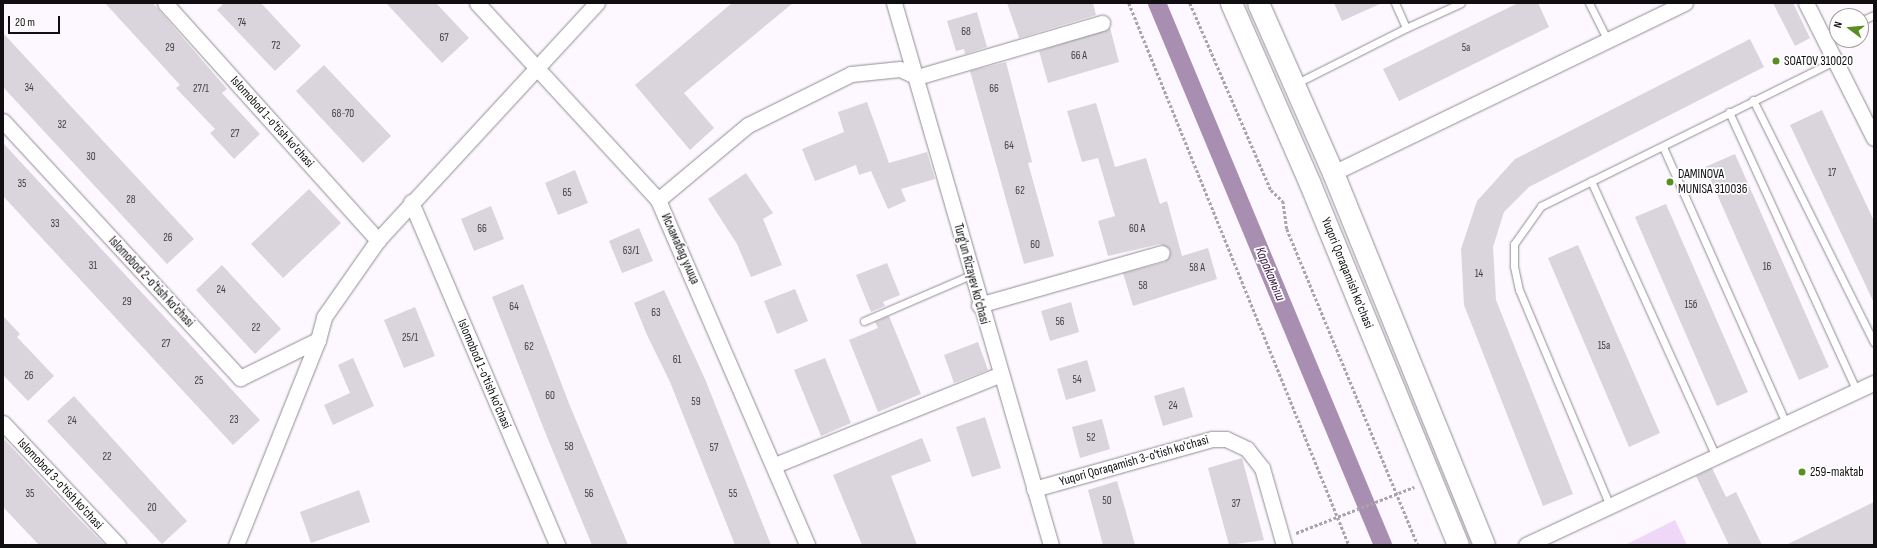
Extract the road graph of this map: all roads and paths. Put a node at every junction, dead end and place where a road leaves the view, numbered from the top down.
1 (165, 3) edge
2 (477, 3) edge
3 (597, 3) edge
4 (894, 3) edge
5 (1129, 3) edge
6 (1190, 3) edge
7 (1231, 3) edge
8 (1258, 3) edge
9 (1395, 3) edge
10 (1461, 3) edge
11 (1589, 3) edge
12 (1685, 3) edge
13 (1806, 3) edge
14 (1102, 23) dead end
15 (1406, 28) junction
16 (1829, 33) edge
17 (1608, 41) junction
18 (1833, 48) edge
19 (1835, 61) junction
20 (537, 68) junction
21 (917, 77) junction
22 (1294, 84) junction
23 (1754, 100) junction
24 (1729, 112) junction
25 (3, 120) edge
26 (1874, 138) edge
27 (1663, 147) junction
28 (1333, 173) junction
29 (1591, 181) junction
30 (658, 200) junction
31 (411, 202) junction
32 (378, 240) junction
33 (1162, 253) dead end
34 (970, 275) junction
35 (979, 305) junction
36 (864, 321) dead end
37 (318, 340) junction
38 (1874, 343) edge
39 (1000, 375) junction
40 (1874, 383) edge
41 (1857, 391) junction
42 (3, 423) edge
43 (1786, 423) junction
44 (1716, 457) junction
45 (775, 465) junction
46 (1431, 480) junction
47 (1034, 489) junction
48 (1396, 494) junction
49 (1610, 506) junction
50 (1337, 517) junction
51 (1283, 541) edge
52 (118, 545) edge
53 (236, 545) edge
54 (557, 545) edge
55 (807, 545) edge
56 (1051, 545) edge
57 (1349, 545) edge
58 (1418, 545) edge
59 (1458, 545) edge
60 (1484, 545) edge
61 (1526, 545) edge

1 - 32 street, Islomobod 1-o'tish ko'chasi
2 - 20 street, Исламабад улица
3 - 20 street
4 - 21 street, Turg'un Rizayev ko'chasi
5 - 50 path
6 - 48 path
7 - 46 main road, Yuqori Qoraqamish ko'chasi
8 - 22 main road, Yuqori Qoraqamish ko'chasi
9 - 15 lane
10 - 15 lane
11 - 17 lane
12 - 17 street
13 - 16 street
14 - 21 street
15 - 22 lane
17 - 28 street
18 - 19 street
19 - 23 lane
19 - 26 street
20 - 30 street, Исламабад улица
20 - 31 street
21 - 30 street
21 - 34 street, Turg'un Rizayev ko'chasi
22 - 28 main road, Yuqori Qoraqamish ko'chasi
23 - 24 lane
23 - 38 lane
24 - 27 lane
24 - 41 lane
25 - 37 street, Islomobod 2-o'tish ko'chasi
27 - 29 lane
27 - 43 lane
28 - 60 main road, Yuqori Qoraqamish ko'chasi
29 - 44 lane
29 - 49 lane
30 - 45 street, Исламабад улица
31 - 32 street
31 - 54 street, Islomobod 1-o'tish ko'chasi
32 - 37 street
33 - 35 street
34 - 35 street, Turg'un Rizayev ko'chasi
34 - 36 lane
35 - 39 street, Turg'un Rizayev ko'chasi
37 - 53 street
39 - 45 street
39 - 47 street, Turg'un Rizayev ko'chasi
40 - 41 street
41 - 43 street
42 - 52 street, Islomobod 3-o'tish ko'chasi
43 - 44 street
44 - 49 street
45 - 55 street, Исламабад улица
46 - 48 path
46 - 59 main road, Yuqori Qoraqamish ko'chasi
47 - 51 street, Yuqori Qoraqamish 3-o'tish ko'chasi
47 - 56 street, Turg'un Rizayev ko'chasi
48 - 50 path
48 - 58 path
49 - 61 street
50 - 51 path
50 - 57 path

